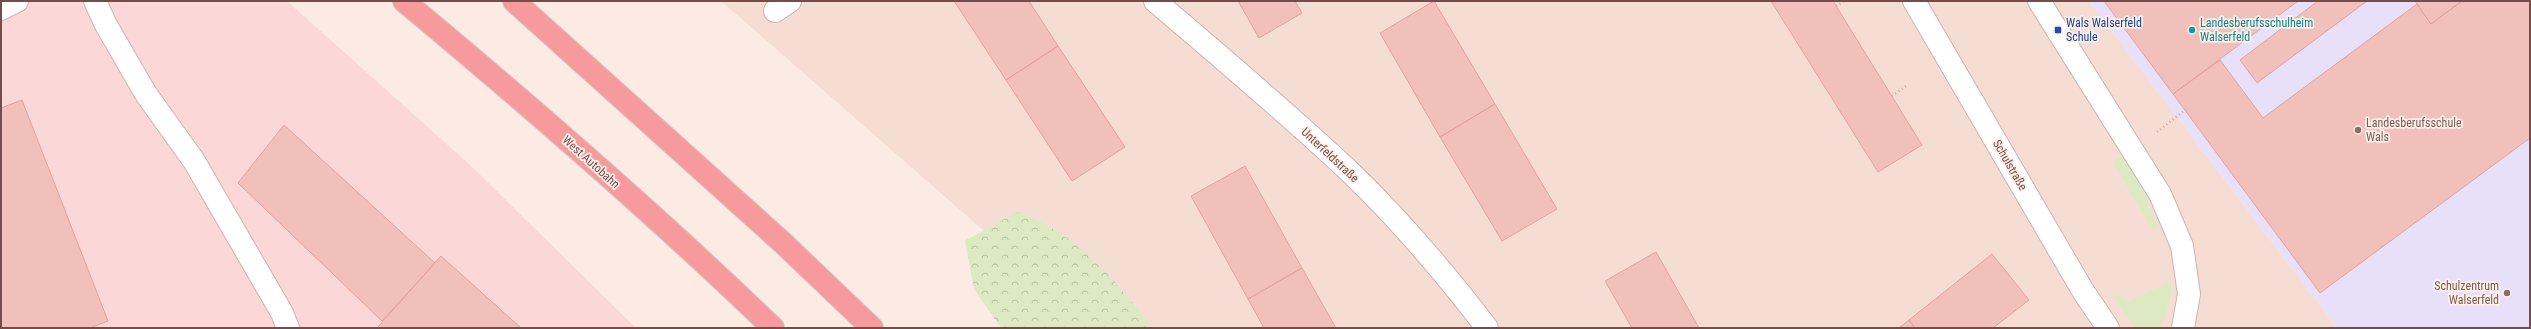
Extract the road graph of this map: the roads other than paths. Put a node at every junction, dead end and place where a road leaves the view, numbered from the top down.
1 (17, 1) edge
2 (95, 1) edge
3 (404, 1) edge
4 (514, 1) edge
5 (1155, 1) edge
6 (1914, 1) edge
7 (2038, 1) edge
8 (1, 9) edge
9 (288, 328) edge
10 (773, 328) edge
11 (872, 328) edge
12 (1487, 328) edge
13 (2108, 328) edge
14 (2183, 328) edge

1 - 8 street
2 - 9 street
3 - 10 highway, West Autobahn
4 - 11 highway
5 - 12 street, Unterfeldstraße
6 - 13 street, Schulstraße
7 - 14 street

